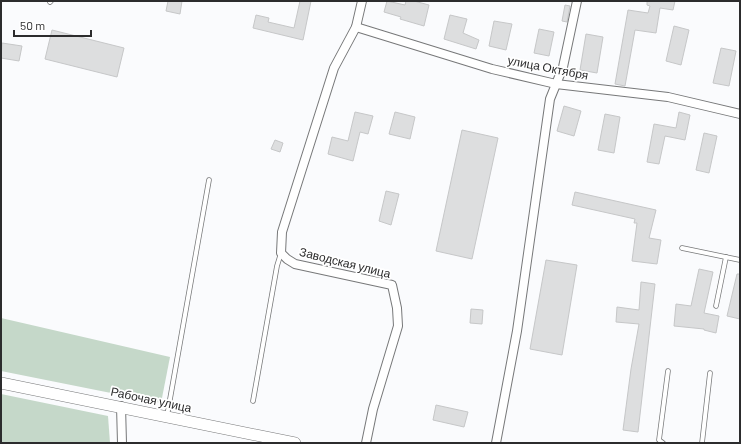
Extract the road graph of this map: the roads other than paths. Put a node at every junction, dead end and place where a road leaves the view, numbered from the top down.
1 (362, 1) edge
2 (577, 1) edge
3 (356, 27) junction
4 (556, 84) junction
5 (740, 114) edge
6 (209, 180) dead end
7 (682, 248) dead end
8 (281, 252) junction
9 (726, 257) junction
10 (740, 260) edge
11 (716, 306) dead end
12 (668, 371) dead end
13 (710, 373) dead end
14 (1, 383) edge
15 (253, 401) dead end
16 (121, 406) junction
17 (166, 416) junction
18 (122, 443) edge
19 (295, 443) edge
20 (366, 443) edge
21 (496, 443) edge
22 (663, 443) edge
23 (702, 443) edge

1 - 3 street, Заводская улица
2 - 4 street
3 - 4 street, улица Октября
3 - 8 street, Заводская улица
4 - 5 street, улица Октября
4 - 21 street
6 - 17 lane
7 - 9 lane
8 - 15 lane
8 - 20 street, Заводская улица
9 - 10 lane
9 - 11 lane
12 - 22 lane
13 - 23 lane
14 - 16 street, Рабочая улица
16 - 17 street, Рабочая улица
16 - 18 street
17 - 19 street, Рабочая улица

